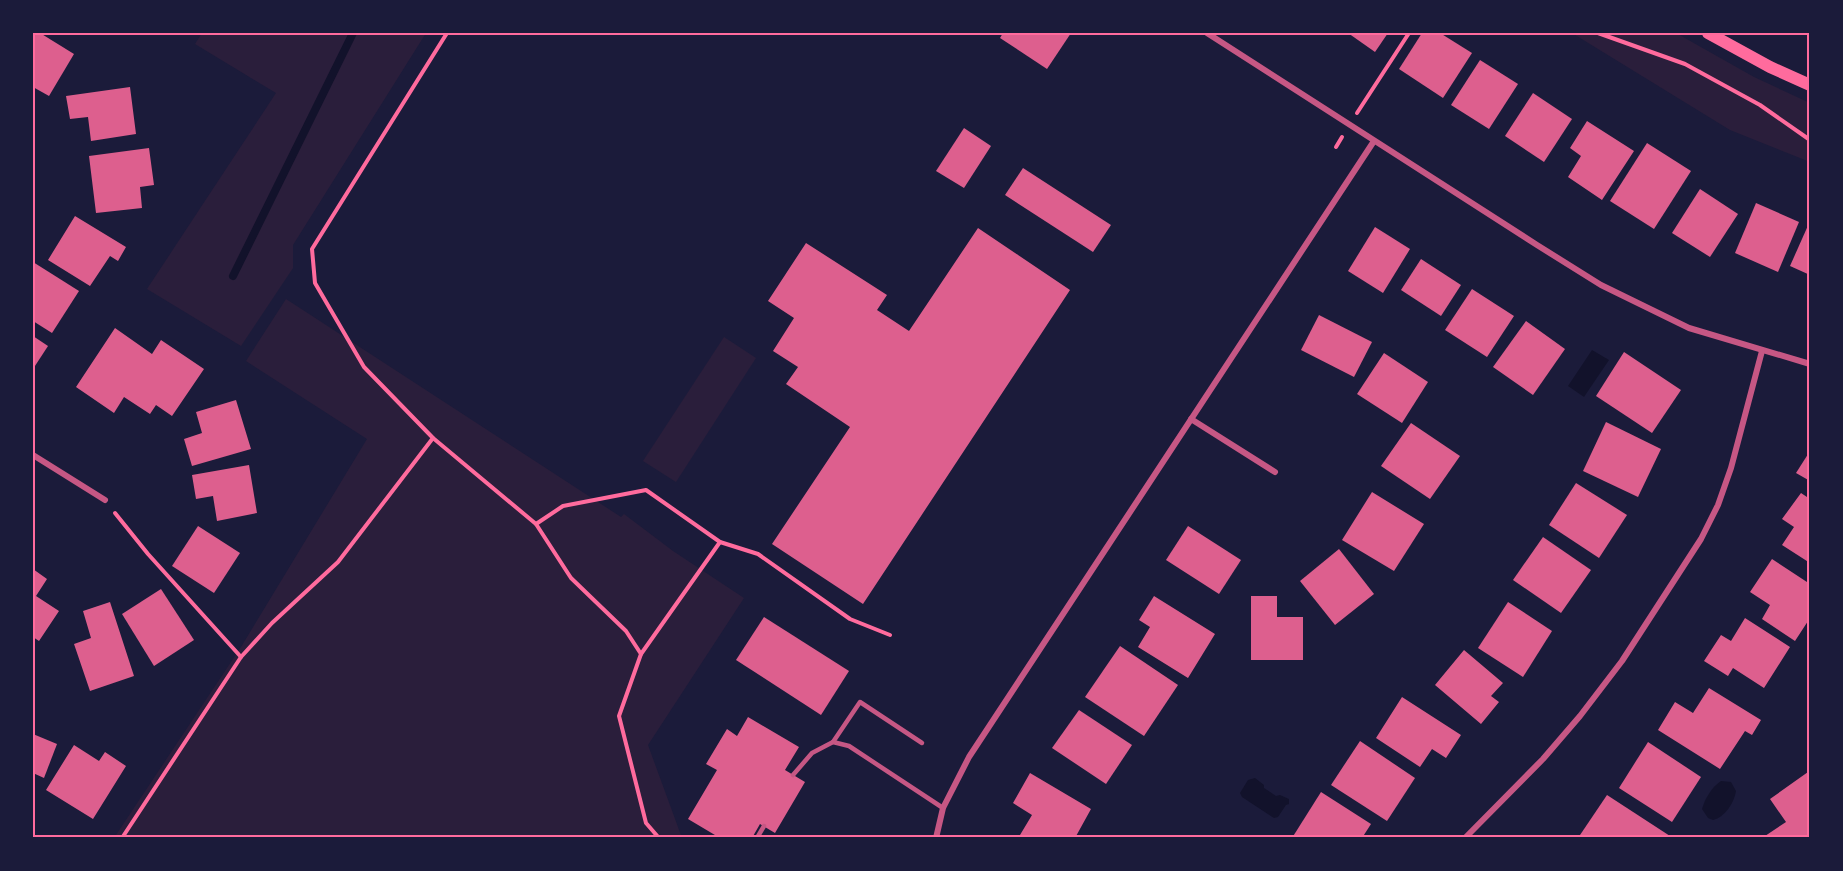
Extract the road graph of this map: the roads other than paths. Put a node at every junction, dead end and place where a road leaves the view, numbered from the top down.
1 (1207, 33) edge
2 (1708, 33) edge
3 (1810, 85) edge
4 (1374, 141) junction
5 (1762, 351) junction
6 (1810, 364) edge
7 (1191, 419) junction
8 (33, 455) edge
9 (1275, 472) dead end
10 (105, 500) road end
11 (833, 742) junction
12 (922, 743) dead end
13 (793, 775) dead end
14 (943, 808) junction
15 (764, 826) dead end
16 (757, 838) edge
17 (936, 838) edge
18 (1465, 838) edge

1 - 4 street
2 - 3 main road
4 - 5 street
4 - 7 street
5 - 6 street
5 - 18 street
7 - 9 street
7 - 14 street
8 - 10 street
11 - 12 lane
11 - 13 lane
11 - 14 lane
14 - 17 street
15 - 16 lane

